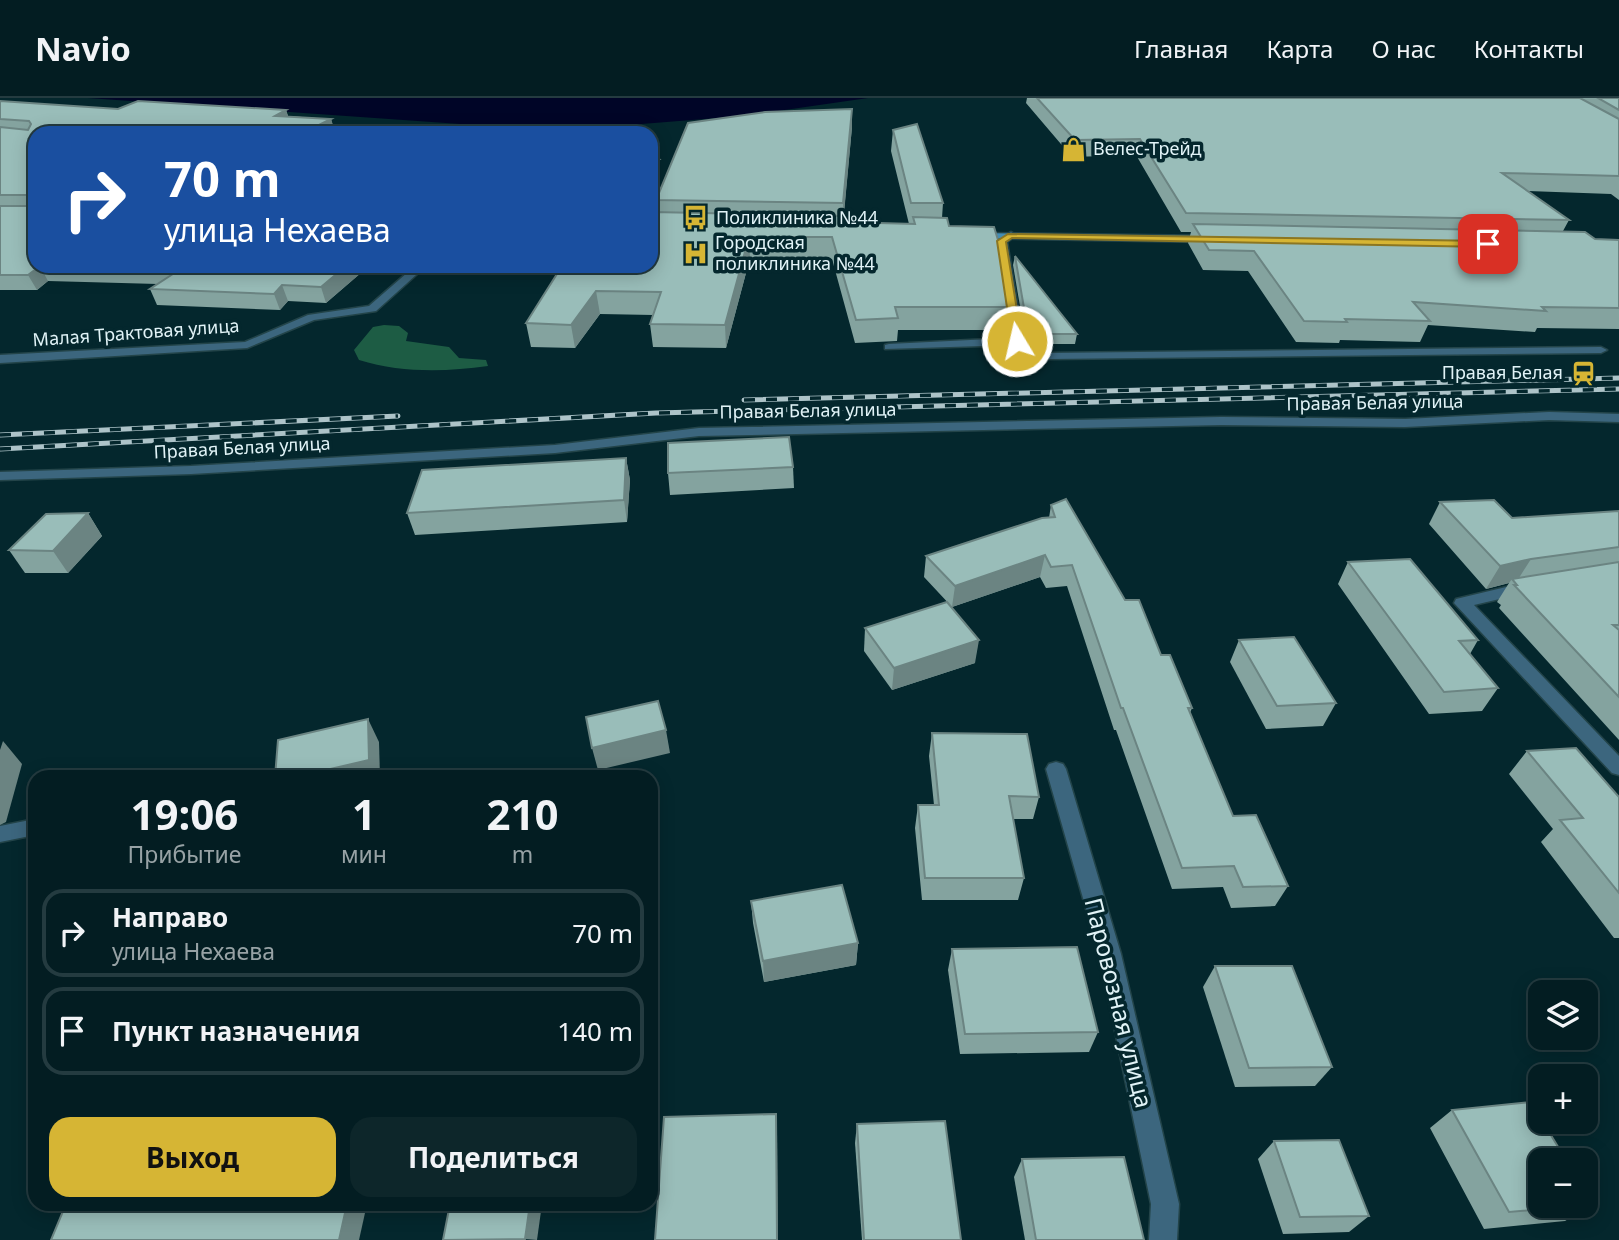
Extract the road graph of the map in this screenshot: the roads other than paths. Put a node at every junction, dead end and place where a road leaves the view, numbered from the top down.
1 (955, 234) edge
2 (1011, 235) junction
3 (1222, 239) edge
4 (413, 273) edge
5 (1017, 341) junction
6 (889, 347) dead end
7 (1601, 350) dead end
8 (0, 359) edge
9 (1619, 418) edge
10 (0, 476) edge
11 (1541, 584) edge
12 (1619, 768) edge
13 (1056, 769) dead end
14 (28, 828) edge
15 (0, 834) edge
16 (1163, 1240) edge

1 - 2 street
2 - 3 street
2 - 5 street
4 - 8 street, Малая Трактовая улица
5 - 6 street
5 - 7 street
9 - 10 street, Правая Белая улица
11 - 12 street
13 - 16 street, Паровозная улица
14 - 15 street

